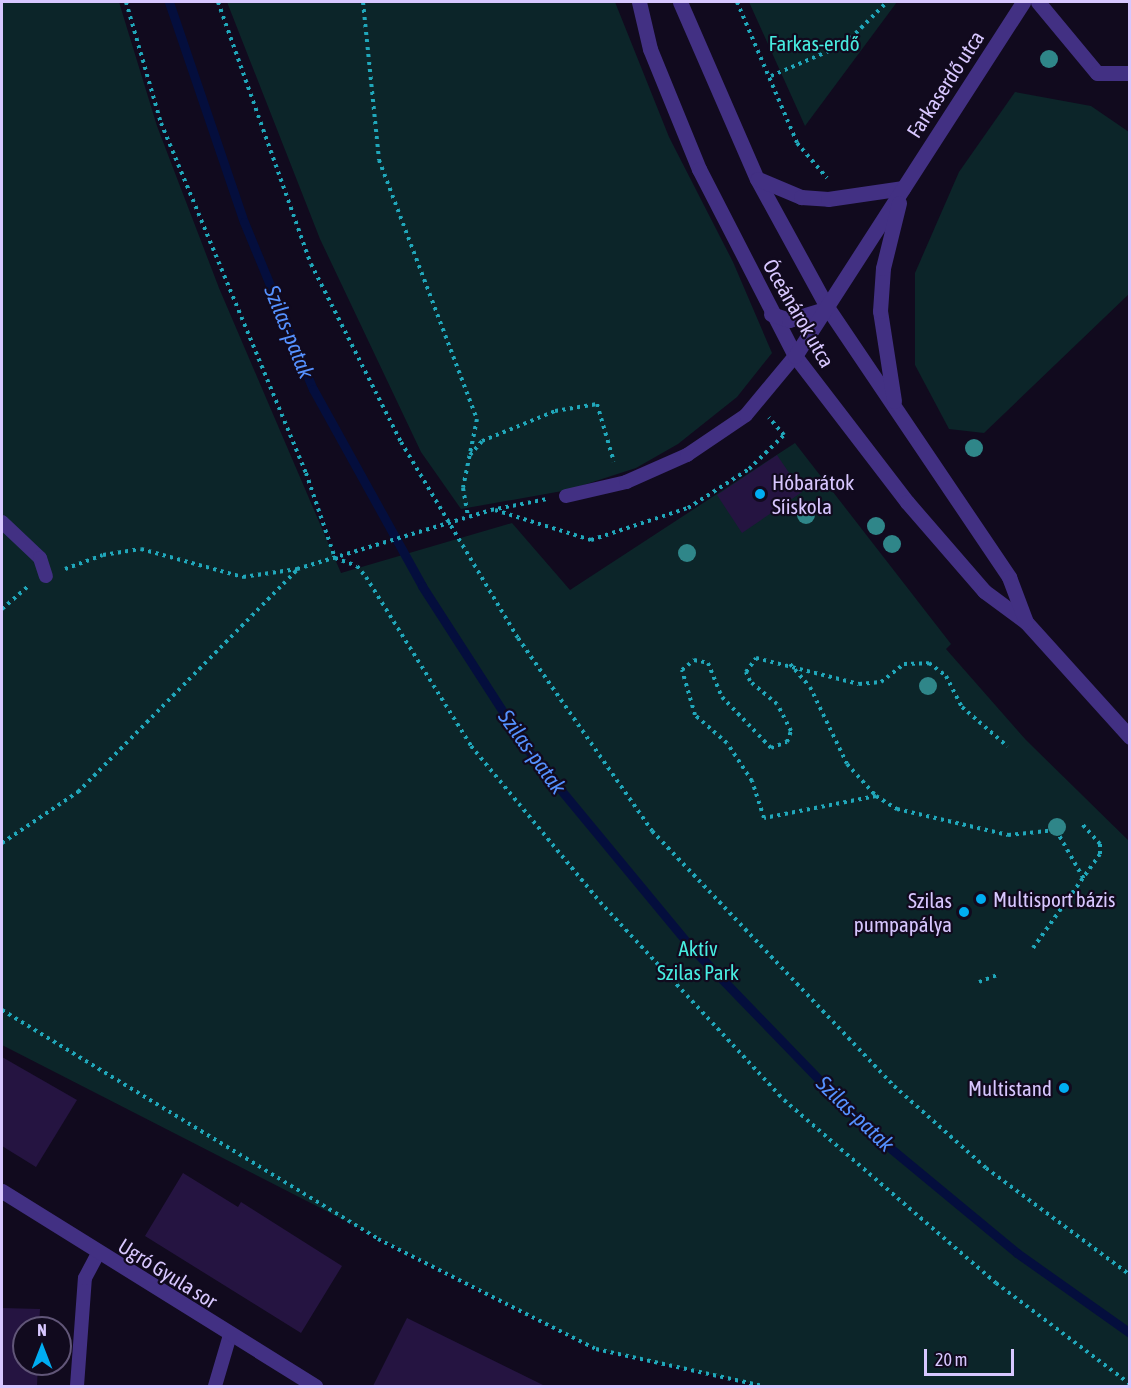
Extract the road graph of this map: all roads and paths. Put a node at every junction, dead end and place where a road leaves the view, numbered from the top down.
1 (126, 2) edge
2 (218, 2) edge
3 (363, 2) edge
4 (639, 2) edge
5 (680, 2) edge
6 (737, 2) edge
7 (887, 2) edge
8 (1023, 2) edge
9 (1038, 2) edge
10 (1130, 73) edge
11 (771, 76) junction
12 (757, 178) junction
13 (903, 189) junction
14 (828, 199) junction
15 (826, 307) junction
16 (771, 314) junction
17 (795, 356) junction
18 (894, 405) junction
19 (470, 456) junction
20 (620, 484) junction
21 (566, 496) joint
22 (468, 517) junction
23 (2, 522) edge
24 (453, 522) junction
25 (335, 558) junction
26 (297, 569) junction
27 (46, 576) junction
28 (2, 609) edge
29 (1026, 622) junction
30 (789, 663) junction
31 (1130, 737) edge
32 (1007, 746) dead end
33 (876, 796) junction
34 (1082, 824) dead end
35 (2, 843) edge
36 (1084, 879) junction
37 (1033, 948) dead end
38 (1000, 975) dead end
39 (979, 982) dead end
40 (2, 1010) edge
41 (2, 1191) edge
42 (98, 1254) junction
43 (1130, 1275) edge
44 (230, 1335) junction
45 (1130, 1384) edge
46 (77, 1386) edge
47 (215, 1386) edge
48 (315, 1386) edge
49 (763, 1386) edge

1 - 25 path
2 - 24 path
3 - 19 path
4 - 16 street, Óceánárok utca
5 - 12 street, Óceánárok utca
6 - 11 path
7 - 11 path
8 - 13 street, Farkaserdő utca
9 - 10 street
11 - 14 path
12 - 14 street
12 - 15 street, Óceánárok utca
13 - 14 street
13 - 15 street, Farkaserdő utca
13 - 18 street, Farkaserdő utca
15 - 16 street
15 - 17 street, Farkaserdő utca
15 - 18 street, Óceánárok utca
16 - 17 street, Óceánárok utca
17 - 20 lane
17 - 29 street, Óceánárok utca
18 - 29 street, Óceánárok utca
19 - 20 path
19 - 22 path
20 - 21 lane
21 - 22 path
22 - 24 path
23 - 27 lane
24 - 25 path
24 - 43 path
25 - 26 path
25 - 45 path
26 - 27 path
26 - 35 path
27 - 28 path
29 - 31 street, Óceánárok utca
30 - 32 path
30 - 33 path
30 - 33 path
33 - 36 path
34 - 36 path
36 - 37 path
38 - 39 path
40 - 49 path
41 - 42 street, Ugró Gyula sor
42 - 44 street, Ugró Gyula sor
42 - 46 lane
44 - 47 lane
44 - 48 street, Ugró Gyula sor

